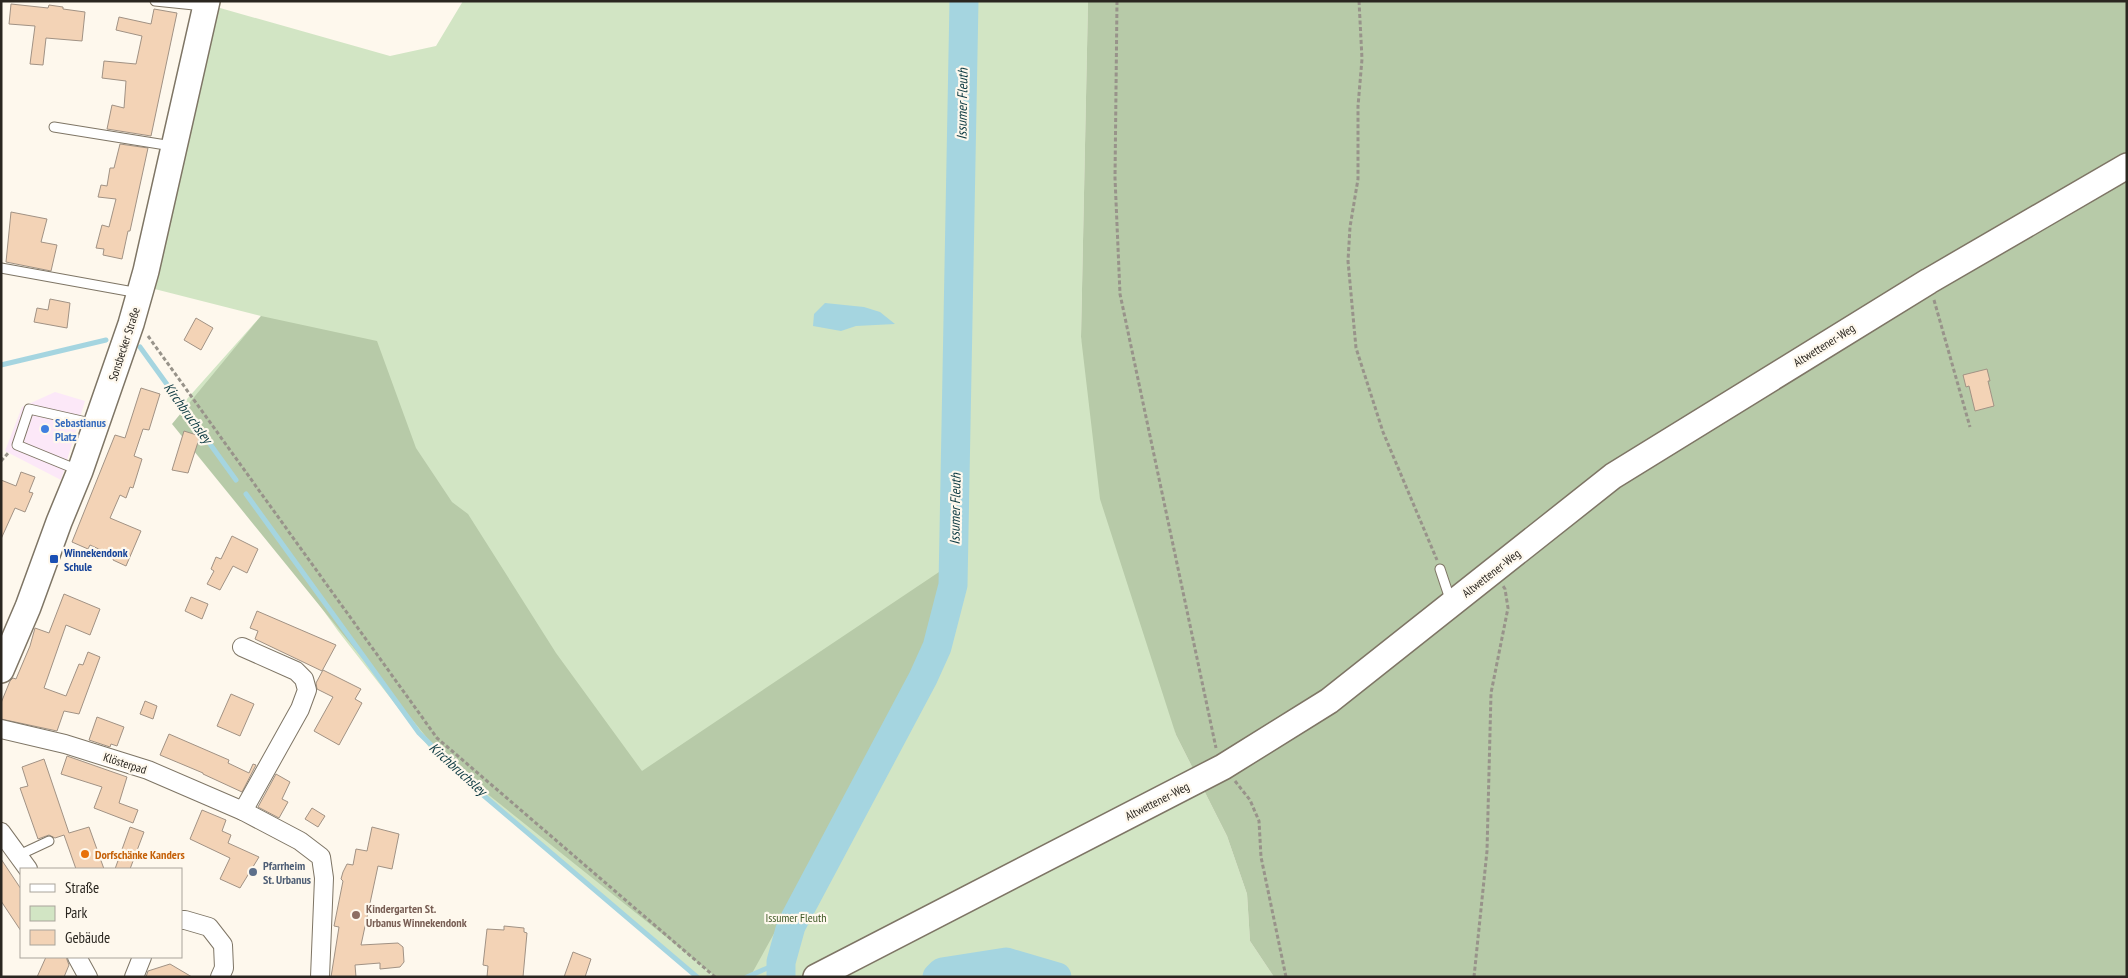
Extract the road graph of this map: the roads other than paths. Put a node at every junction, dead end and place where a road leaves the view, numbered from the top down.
1 (154, 1) edge
2 (206, 4) edge
3 (54, 128) dead end
4 (175, 147) junction
5 (2127, 166) edge
6 (1, 268) edge
7 (140, 294) junction
8 (97, 424) junction
9 (80, 470) junction
10 (1440, 570) road end
11 (1452, 604) junction
12 (242, 647) dead end
13 (3, 662) edge
14 (1, 729) edge
15 (243, 811) junction
16 (1, 832) edge
17 (49, 841) dead end
18 (23, 862) edge
19 (182, 920) edge
20 (78, 958) edge
21 (142, 958) edge
22 (88, 977) edge
23 (134, 977) edge
24 (220, 977) edge
25 (320, 977) edge
26 (816, 977) edge

1 - 2 lane, Sonsbecker Straße
2 - 4 street, Sonsbecker Straße
3 - 4 lane
4 - 7 street, Sonsbecker Straße
5 - 11 street, Altwettener-Weg
6 - 7 lane
7 - 8 street, Sonsbecker Straße
8 - 9 street, Sonsbecker Straße
8 - 9 lane
9 - 13 street, Sonsbecker Straße
10 - 11 lane
11 - 26 street, Altwettener-Weg
12 - 15 street
14 - 15 street, Klösterpad
15 - 25 street, Klösterpad
16 - 18 street
17 - 18 lane
19 - 24 street
20 - 22 street
21 - 23 street

